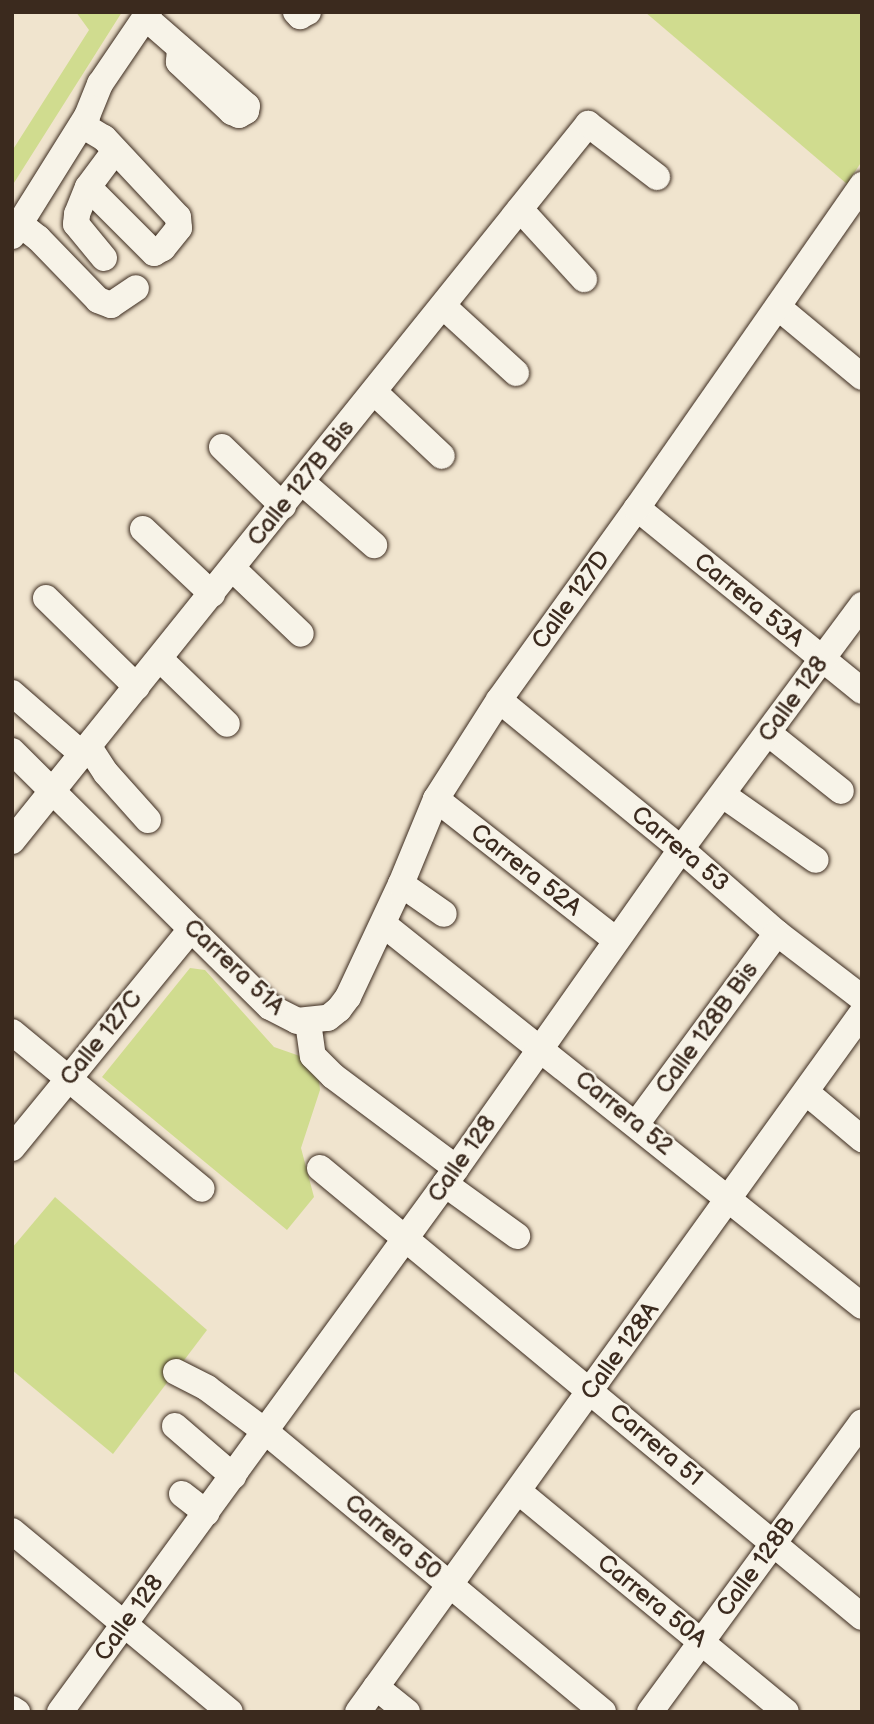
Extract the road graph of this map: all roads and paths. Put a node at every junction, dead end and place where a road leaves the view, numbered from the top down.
1 (296, 12) edge
2 (308, 12) edge
3 (153, 17) edge
4 (180, 48) dead end
5 (85, 120) junction
6 (114, 152) junction
7 (657, 177) dead end
8 (862, 185) edge
9 (88, 187) junction
10 (520, 209) junction
11 (16, 230) edge
12 (104, 258) dead end
13 (584, 279) dead end
14 (136, 288) dead end
15 (443, 306) junction
16 (778, 307) junction
17 (516, 373) dead end
18 (862, 376) edge
19 (374, 392) junction
20 (222, 447) dead end
21 (442, 456) dead end
22 (302, 482) junction
23 (283, 506) junction
24 (637, 508) junction
25 (143, 529) dead end
26 (374, 545) dead end
27 (232, 568) junction
28 (212, 594) junction
29 (46, 598) dead end
30 (862, 606) edge
31 (301, 634) dead end
32 (160, 659) junction
33 (822, 660) junction
34 (137, 687) junction
35 (862, 691) edge
36 (12, 693) edge
37 (499, 700) junction
38 (227, 724) dead end
39 (768, 733) junction
40 (12, 751) edge
41 (86, 751) junction
42 (54, 791) junction
43 (842, 791) dead end
44 (723, 795) junction
45 (436, 799) junction
46 (148, 820) dead end
47 (12, 841) edge
48 (681, 849) junction
49 (816, 860) dead end
50 (401, 884) junction
51 (443, 915) dead end
52 (383, 924) junction
53 (191, 929) junction
54 (777, 933) junction
55 (616, 940) junction
56 (862, 998) edge
57 (862, 1013) edge
58 (308, 1022) junction
59 (12, 1032) edge
60 (540, 1047) junction
61 (68, 1078) junction
62 (807, 1093) junction
63 (637, 1124) junction
64 (862, 1139) edge
65 (12, 1148) edge
66 (320, 1168) dead end
67 (450, 1176) junction
68 (202, 1189) dead end
69 (729, 1199) junction
70 (517, 1236) dead end
71 (406, 1238) junction
72 (862, 1306) edge
73 (176, 1372) dead end
74 (591, 1390) junction
75 (862, 1422) edge
76 (175, 1426) dead end
77 (266, 1432) junction
78 (233, 1476) junction
79 (518, 1491) junction
80 (183, 1494) dead end
81 (206, 1513) junction
82 (12, 1531) edge
83 (774, 1543) junction
84 (450, 1585) junction
85 (862, 1617) edge
86 (124, 1624) junction
87 (701, 1641) junction
88 (376, 1687) junction
89 (12, 1709) edge
90 (17, 1712) edge
91 (60, 1712) edge
92 (230, 1712) edge
93 (358, 1712) edge
94 (407, 1712) edge
95 (603, 1712) edge
96 (650, 1712) edge
97 (786, 1712) edge

1 - 2 street
3 - 4 street
3 - 5 street
5 - 6 street
5 - 11 street
6 - 9 street
6 - 9 street
7 - 10 street, Calle 127B Bis
8 - 16 street, Calle 127D
9 - 12 street
10 - 13 street
10 - 15 street, Calle 127B Bis
11 - 14 street
15 - 17 street
15 - 19 street, Calle 127B Bis
16 - 18 street
16 - 24 street, Calle 127D
19 - 21 street
19 - 22 street, Calle 127B Bis
20 - 23 street
22 - 23 street, Calle 127B Bis
22 - 26 street
23 - 27 street, Calle 127B Bis
24 - 33 street, Carrera 53A
24 - 37 street, Calle 127D
25 - 28 street
27 - 28 street, Calle 127B Bis
27 - 31 street
28 - 32 street, Calle 127B Bis
29 - 34 street
30 - 33 street, Calle 128
32 - 34 street, Calle 127B Bis
32 - 38 street
33 - 35 street, Carrera 53A
33 - 39 street, Calle 128
34 - 41 street, Calle 127B Bis
36 - 41 street
37 - 45 street, Calle 127D
37 - 48 street, Carrera 53
39 - 43 street
39 - 44 street, Calle 128
40 - 42 street, Carrera 51A
41 - 42 street, Calle 127B Bis
41 - 46 street
42 - 47 street, Calle 127B Bis
42 - 53 street, Carrera 51A
44 - 48 street, Calle 128
44 - 49 street
45 - 50 street, Calle 127D
45 - 55 street, Carrera 52A
48 - 54 street, Carrera 53
48 - 55 street, Calle 128
50 - 51 street
50 - 52 street, Calle 127D
52 - 58 street, Calle 127D
52 - 60 street, Carrera 52
53 - 58 street, Carrera 51A
53 - 61 street, Calle 127C
54 - 56 street, Carrera 53
54 - 63 street, Calle 128B Bis
55 - 60 street, Calle 128
57 - 62 street, Calle 128A
58 - 67 street, Carrera 51A
59 - 61 street
60 - 63 street, Carrera 52
60 - 67 street, Calle 128
61 - 65 street, Calle 127C
61 - 68 street
62 - 64 street
62 - 69 street, Calle 128A
63 - 69 street, Carrera 52
66 - 71 street, Carrera 51
67 - 70 street, Carrera 51A
67 - 71 street, Calle 128
69 - 72 street, Carrera 52
69 - 74 street, Calle 128A
71 - 74 street, Carrera 51
71 - 77 street, Calle 128
73 - 77 street, Carrera 50
74 - 79 street, Calle 128A
74 - 83 street, Carrera 51
75 - 83 street, Calle 128B
76 - 78 street
77 - 78 street, Calle 128
77 - 84 street, Carrera 50
78 - 81 street, Calle 128
79 - 84 street, Calle 128A
79 - 87 street, Carrera 50A
80 - 81 street
81 - 86 street, Calle 128
82 - 86 street
83 - 85 street, Carrera 51
83 - 87 street, Calle 128B
84 - 88 street, Calle 128A
84 - 95 street, Carrera 50
86 - 91 street, Calle 128
86 - 92 street
87 - 96 street, Calle 128B
87 - 97 street, Carrera 50A
88 - 93 street, Calle 128A
88 - 94 street
89 - 90 street

